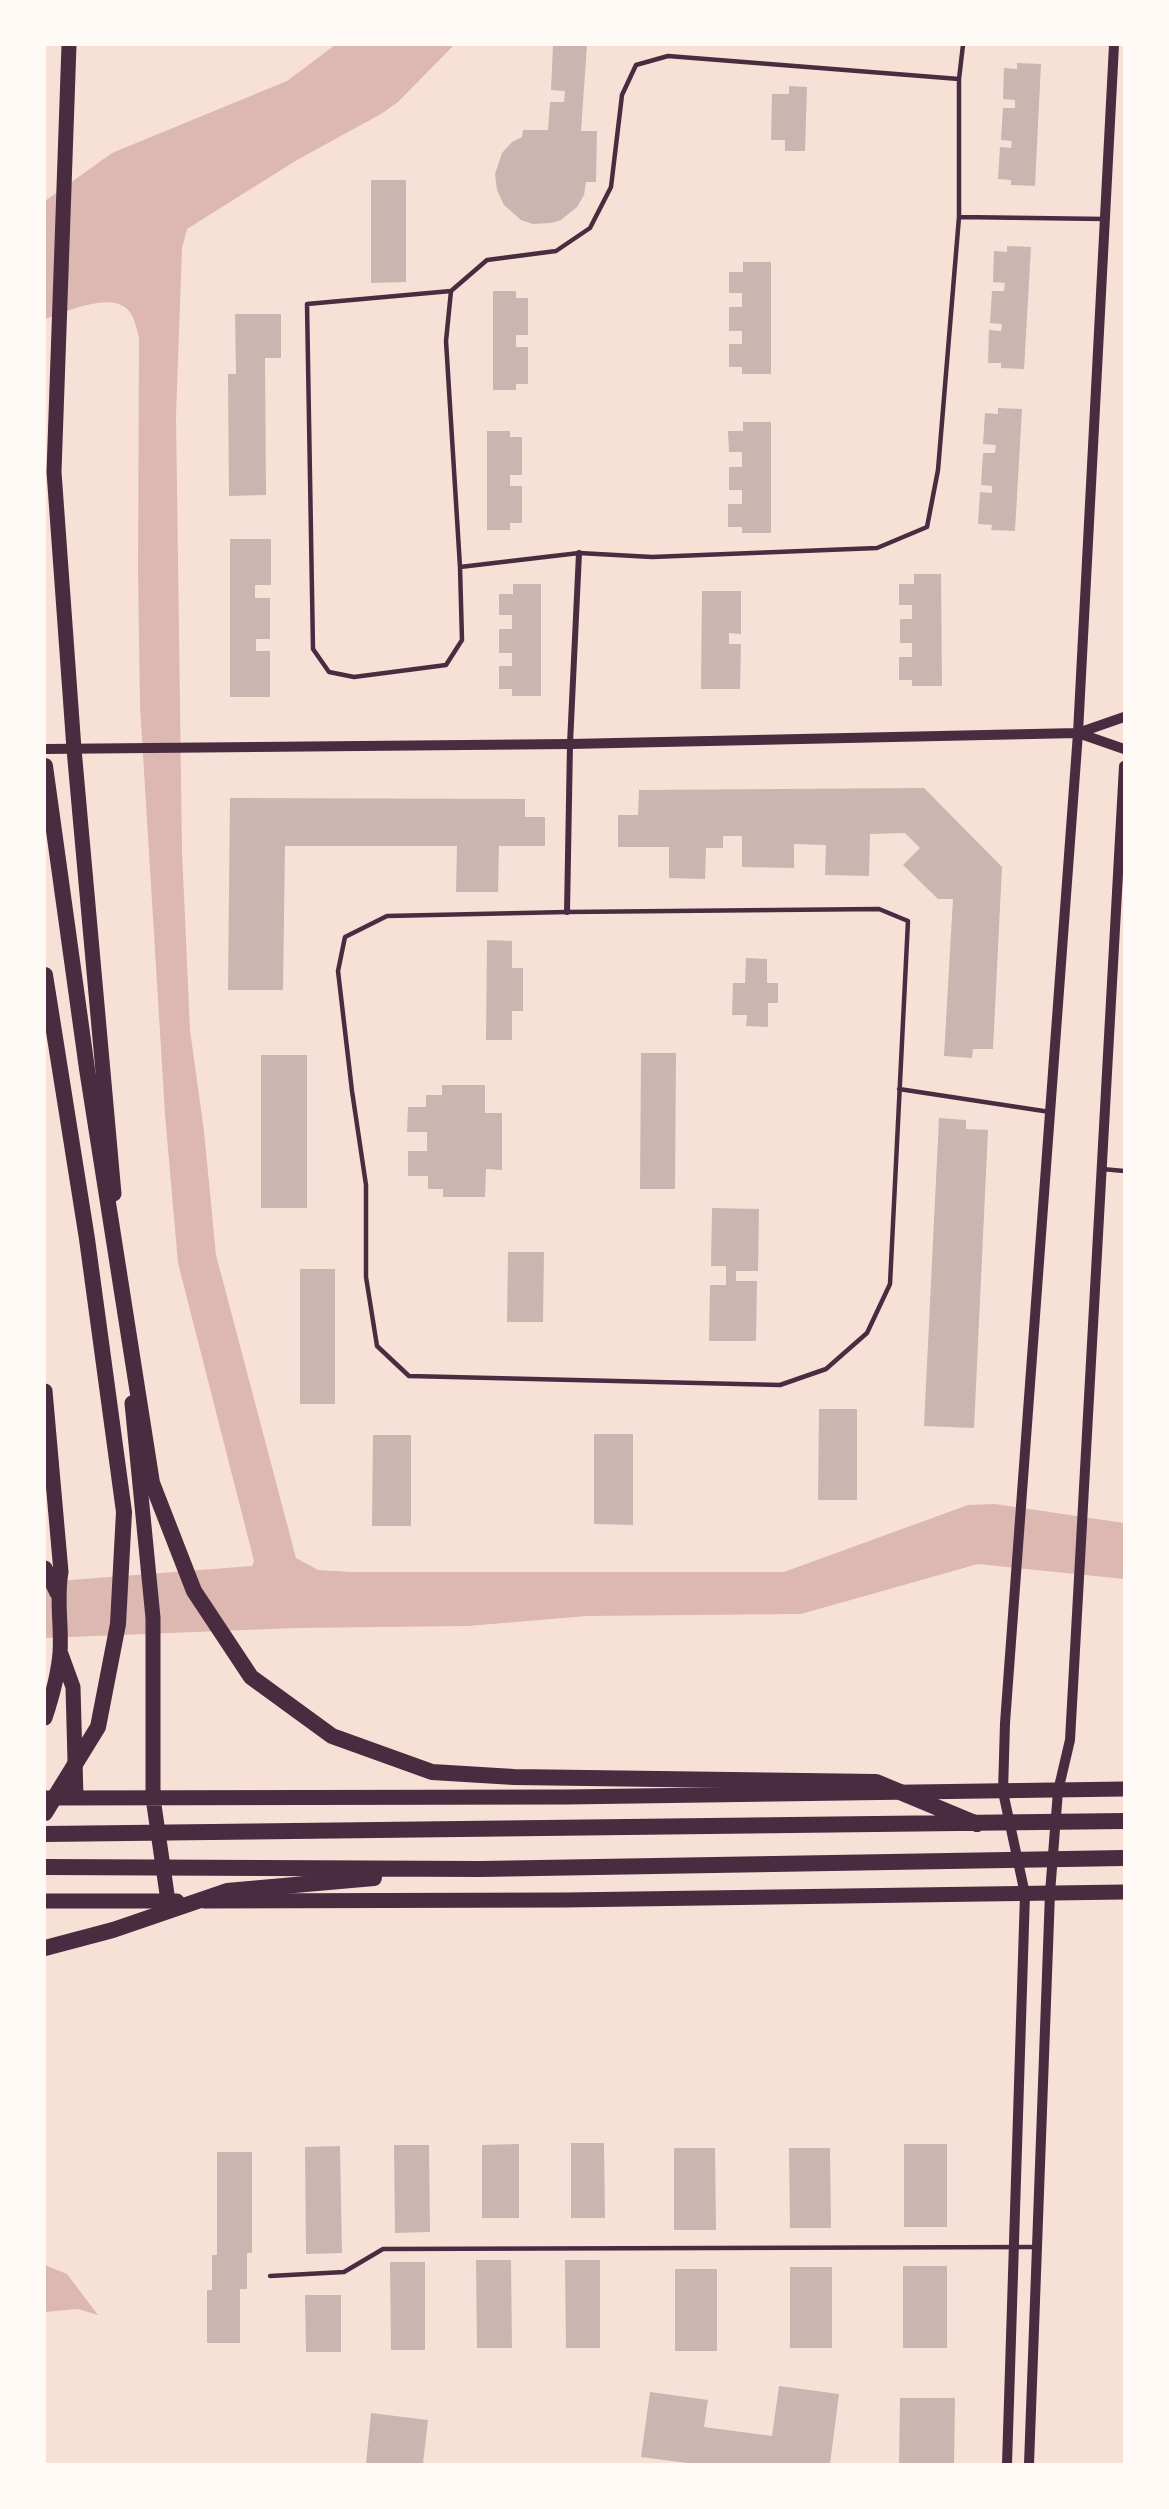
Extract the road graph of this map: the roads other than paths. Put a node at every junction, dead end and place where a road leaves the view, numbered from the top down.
1 (69, 45) edge
2 (963, 45) edge
3 (1114, 45) edge
4 (959, 79) junction
5 (959, 217) junction
6 (1105, 219) junction
7 (451, 291) junction
8 (579, 553) junction
9 (460, 567) junction
10 (1124, 717) edge
11 (1078, 733) junction
12 (570, 744) junction
13 (45, 749) edge
14 (74, 749) junction
15 (1124, 749) edge
16 (45, 766) edge
17 (1124, 766) edge
18 (567, 912) junction
19 (45, 975) edge
20 (899, 1089) junction
21 (1050, 1112) junction
22 (1102, 1169) junction
23 (1124, 1171) edge
24 (45, 1390) edge
25 (45, 1568) edge
26 (57, 1593) junction
27 (60, 1652) junction
28 (45, 1718) edge
29 (1124, 1789) edge
30 (1059, 1791) junction
31 (1004, 1792) junction
32 (45, 1798) edge
33 (76, 1798) junction
34 (153, 1798) junction
35 (45, 1812) edge
36 (1124, 1821) edge
37 (977, 1824) junction
38 (45, 1834) edge
39 (1124, 1858) edge
40 (45, 1867) edge
41 (480, 1869) junction
42 (1124, 1892) edge
43 (1050, 1893) junction
44 (1025, 1894) junction
45 (45, 1901) edge
46 (168, 1901) junction
47 (45, 1948) edge
48 (1014, 2246) junction
49 (1037, 2247) junction
50 (270, 2276) dead end
51 (1007, 2464) edge
52 (1029, 2464) edge

1 - 14 main road
2 - 4 lane
3 - 6 street
4 - 5 lane
4 - 7 lane
5 - 6 lane
5 - 8 lane
6 - 11 street
7 - 9 lane
7 - 9 lane
8 - 9 lane
8 - 12 street
10 - 11 street
11 - 12 street
11 - 15 street
11 - 21 street
12 - 14 street
12 - 18 street
13 - 14 street
14 - 34 main road
16 - 37 highway
17 - 22 street
18 - 20 lane
18 - 20 lane
19 - 35 highway
20 - 21 lane
21 - 31 street
22 - 23 lane
22 - 30 street
24 - 26 main road
25 - 26 main road
26 - 27 main road
27 - 28 main road
27 - 33 main road
29 - 30 main road
30 - 31 main road
30 - 43 street
31 - 34 main road
31 - 44 street
32 - 33 main road
33 - 34 main road
34 - 46 main road
36 - 37 highway
37 - 38 highway
39 - 41 highway
40 - 41 highway
41 - 47 highway
42 - 43 main road
43 - 44 main road
43 - 49 street
44 - 46 main road
44 - 48 street
45 - 46 main road
48 - 49 lane
48 - 50 lane
48 - 51 street
49 - 52 street

